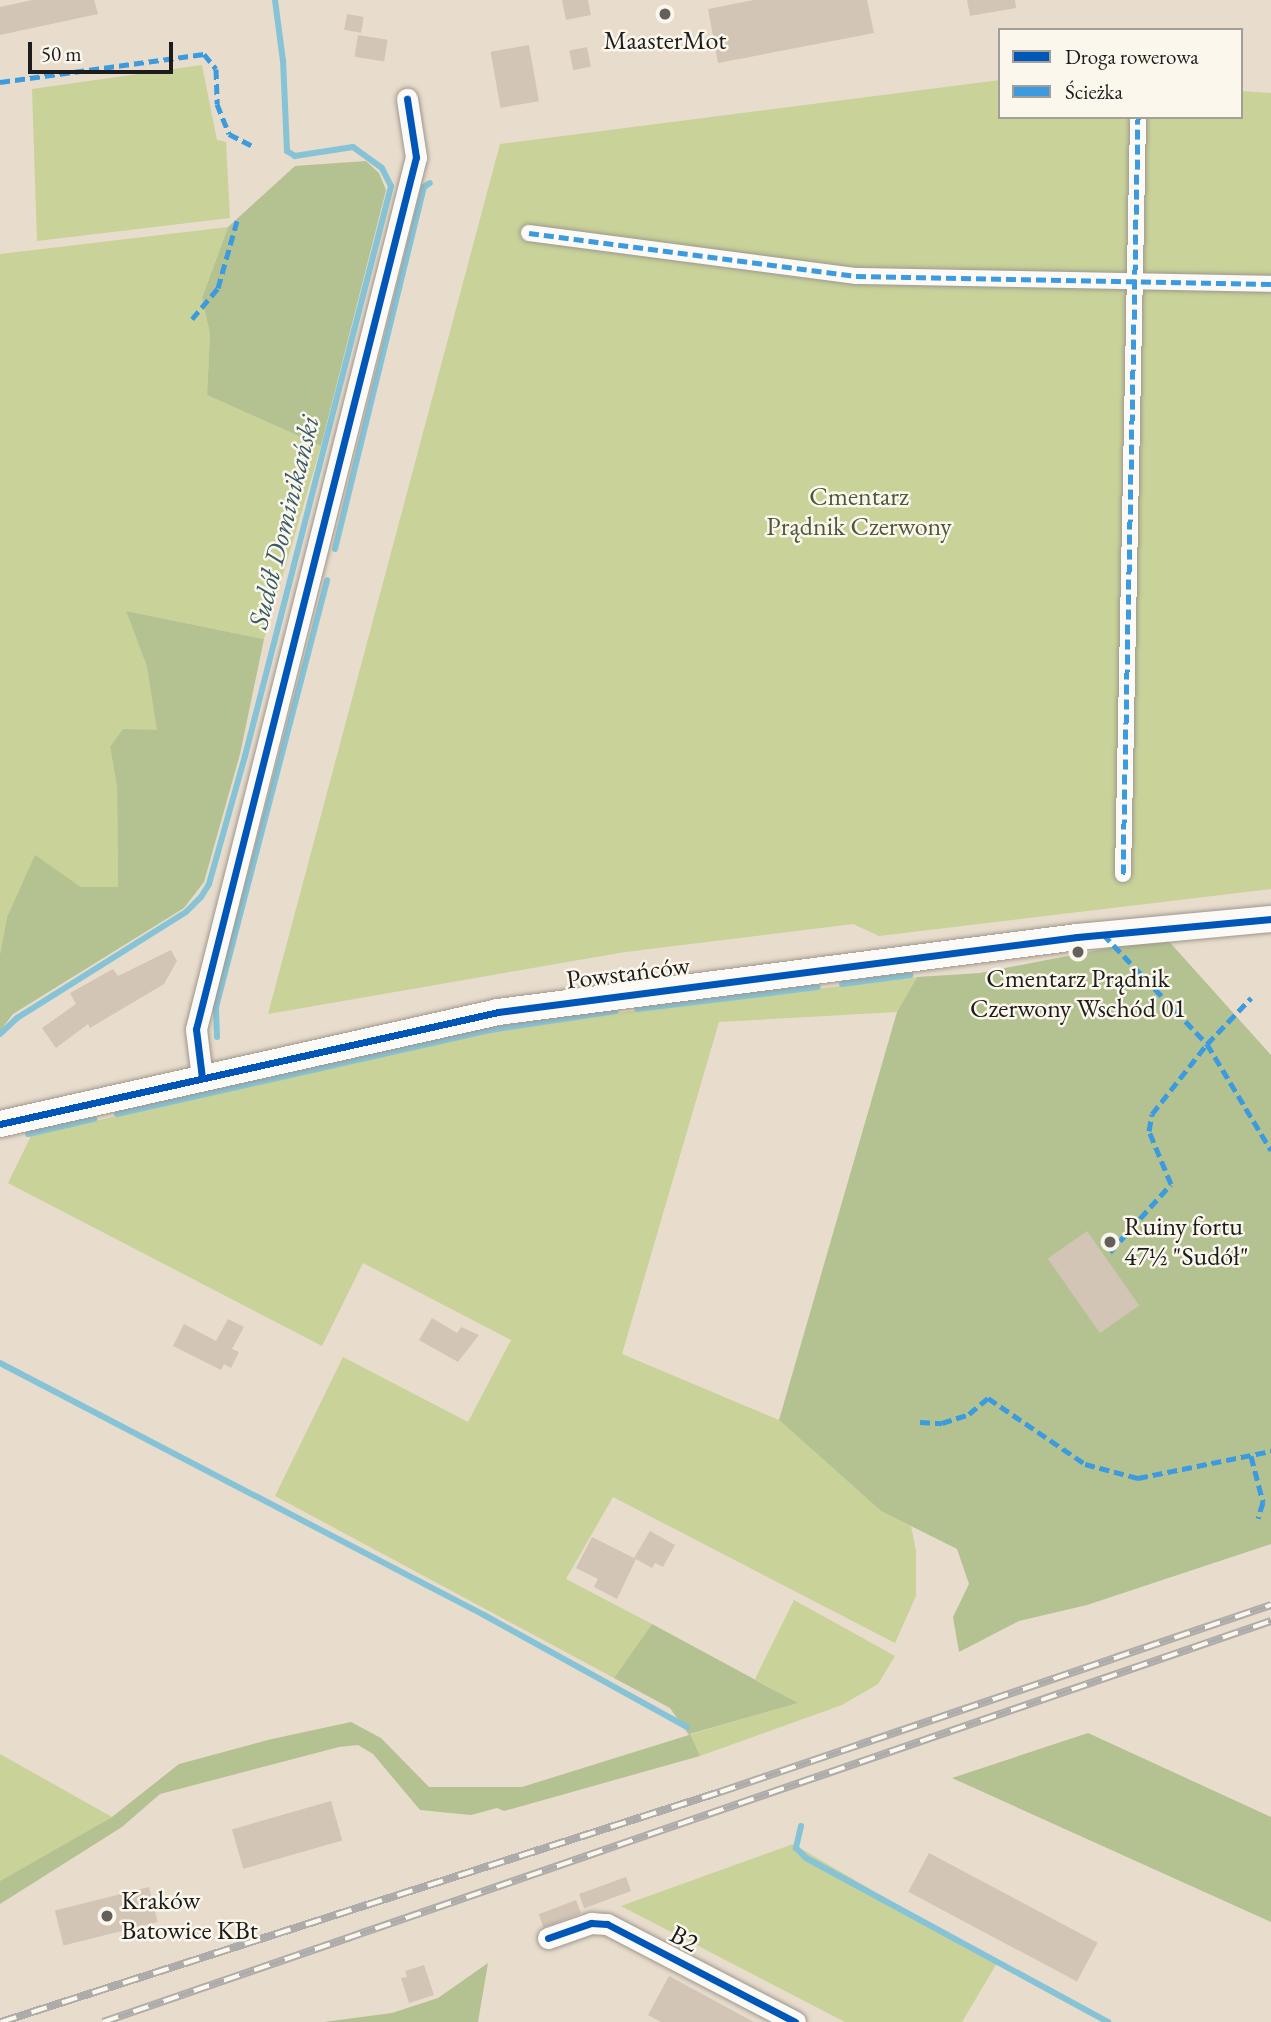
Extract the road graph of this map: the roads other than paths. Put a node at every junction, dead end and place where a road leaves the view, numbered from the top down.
1 (407, 99) dead end
2 (1138, 119) edge
3 (529, 233) dead end
4 (1133, 282) junction
5 (1271, 284) edge
6 (1124, 874) dead end
7 (1271, 919) edge
8 (202, 1078) junction
9 (0, 1124) edge
10 (548, 1938) dead end
11 (795, 2022) edge

1 - 8 street
2 - 4 street
3 - 4 street
4 - 5 street
4 - 6 street
7 - 8 street, Powstańców
8 - 9 street, Powstańców
10 - 11 street, B2

